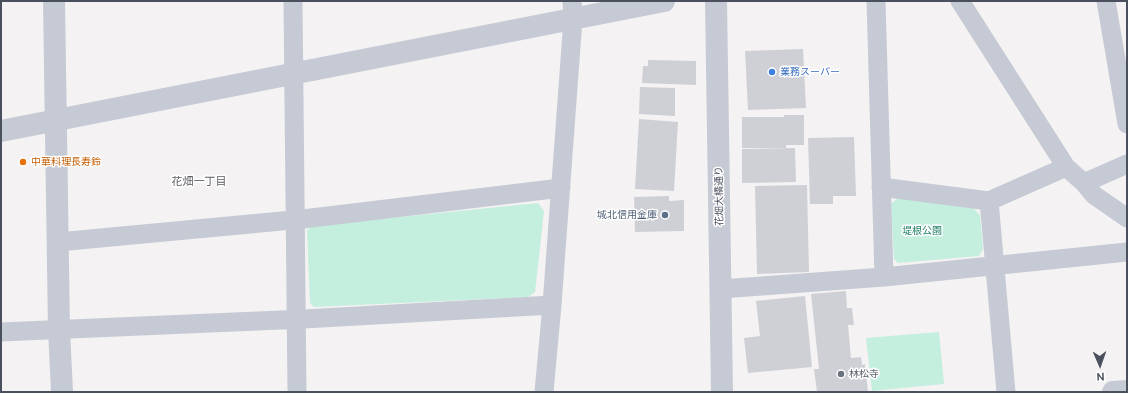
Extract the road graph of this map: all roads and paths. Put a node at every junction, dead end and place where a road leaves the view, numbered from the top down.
1 (54, 1) edge
2 (293, 1) edge
3 (664, 1) edge
4 (716, 1) edge
5 (876, 1) edge
6 (960, 1) edge
7 (1106, 1) edge
8 (572, 10) edge
9 (294, 73) junction
10 (57, 120) junction
11 (1127, 124) edge
12 (1, 131) edge
13 (1127, 164) edge
14 (1066, 167) junction
15 (1084, 183) junction
16 (881, 187) junction
17 (560, 188) junction
18 (989, 201) junction
19 (1127, 218) edge
20 (295, 220) junction
21 (58, 242) junction
22 (1127, 252) edge
23 (996, 266) junction
24 (884, 276) junction
25 (721, 290) junction
26 (552, 305) junction
27 (296, 319) junction
28 (59, 330) junction
29 (1, 332) edge
30 (1127, 390) edge
31 (62, 392) edge
32 (296, 392) edge
33 (544, 392) edge
34 (722, 392) edge
35 (1006, 392) edge
36 (1113, 392) edge

1 - 10 street
2 - 9 street
3 - 8 street
4 - 25 street, 花畑大橋通り
5 - 16 street
6 - 14 street
7 - 11 street
8 - 9 street
8 - 17 street
9 - 10 street
9 - 20 street
10 - 12 street
10 - 21 street
13 - 15 street
14 - 15 street
14 - 18 street
15 - 19 street
16 - 18 street
16 - 24 street
17 - 20 street
17 - 26 street
18 - 23 street
20 - 21 street
20 - 27 street
21 - 28 street
22 - 23 street
23 - 24 street
23 - 35 street
24 - 25 street
25 - 34 street, 花畑大橋通り
26 - 27 street
26 - 33 street
27 - 28 street
27 - 32 street
28 - 29 street
28 - 31 street
30 - 36 street

